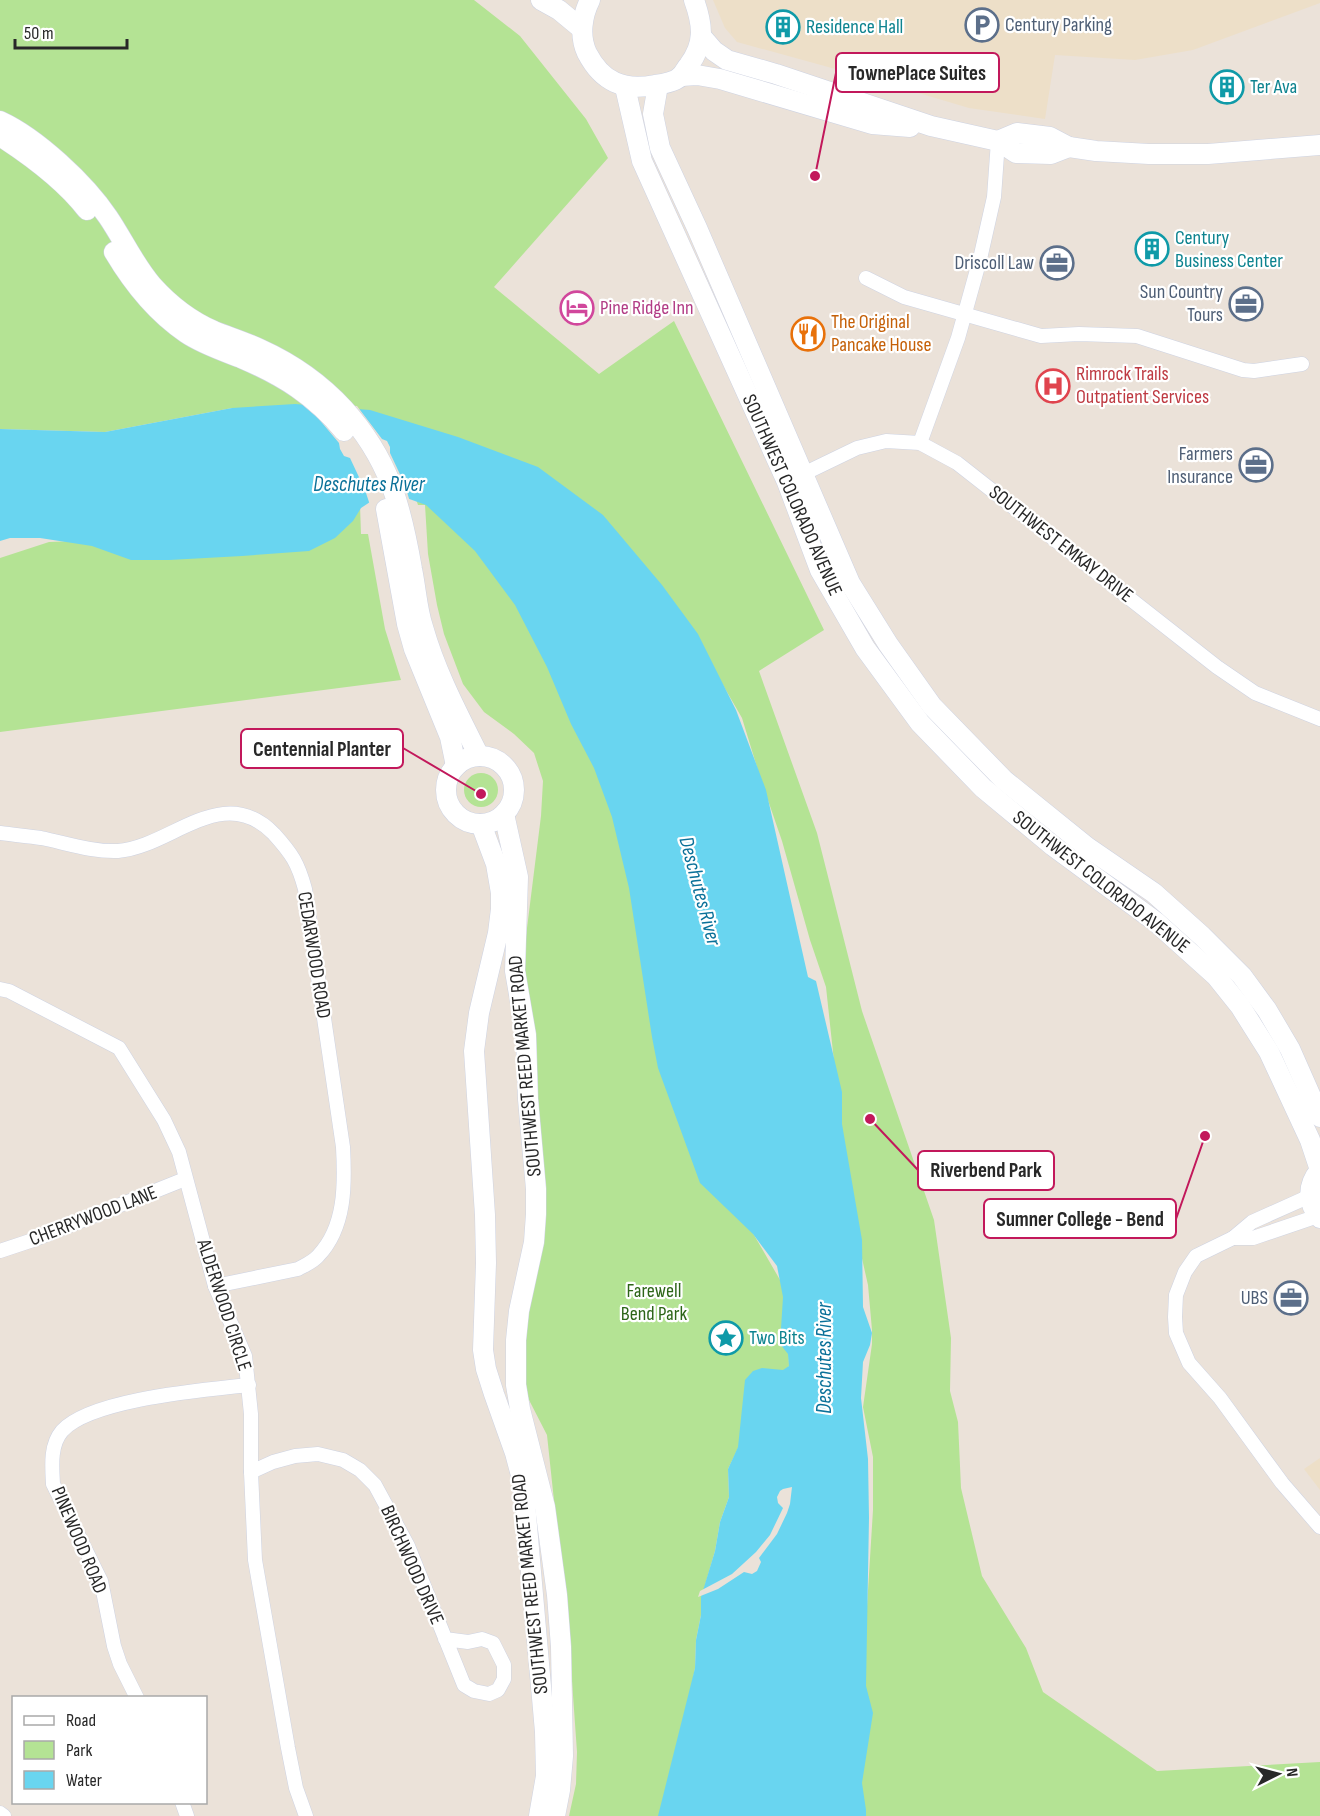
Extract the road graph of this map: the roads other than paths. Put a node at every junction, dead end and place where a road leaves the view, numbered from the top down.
1 (541, 0) edge
2 (590, 0) edge
3 (694, 0) edge
4 (582, 29) junction
5 (701, 36) junction
6 (681, 76) junction
7 (658, 85) junction
8 (625, 87) junction
9 (0, 121) edge
10 (931, 126) junction
11 (0, 136) edge
12 (998, 141) junction
13 (1320, 145) edge
14 (866, 278) dead end
15 (964, 315) junction
16 (1302, 364) dead end
17 (920, 443) junction
18 (796, 478) junction
19 (415, 624) junction
20 (1320, 719) edge
21 (479, 756) junction
22 (456, 766) junction
23 (504, 814) junction
24 (481, 824) junction
25 (0, 833) edge
26 (0, 989) edge
27 (1320, 1117) edge
28 (1320, 1170) edge
29 (185, 1179) junction
30 (1310, 1196) junction
31 (1319, 1217) edge
32 (1233, 1238) junction
33 (0, 1251) edge
34 (215, 1286) junction
35 (249, 1385) junction
36 (251, 1472) junction
37 (1320, 1527) edge
38 (445, 1639) junction
39 (136, 1696) edge
40 (0, 1813) edge
41 (4, 1816) edge
42 (306, 1816) edge
43 (538, 1816) edge
44 (555, 1816) edge

1 - 4 main road
2 - 4 main road
3 - 5 main road
4 - 8 main road
5 - 6 main road
5 - 10 main road
6 - 7 main road
6 - 10 main road
7 - 8 main road
7 - 18 main road, SOUTHWEST COLORADO AVENUE
8 - 18 main road, SOUTHWEST COLORADO AVENUE
9 - 19 main road
10 - 12 main road
11 - 19 main road
12 - 13 main road
12 - 15 street
14 - 15 street
15 - 16 street
15 - 17 street
17 - 18 street, SOUTHWEST EMKAY DRIVE
17 - 20 street, SOUTHWEST EMKAY DRIVE
18 - 27 main road, SOUTHWEST COLORADO AVENUE
18 - 28 main road, SOUTHWEST COLORADO AVENUE
19 - 21 main road
19 - 22 main road
21 - 22 main road
21 - 23 main road
22 - 24 main road
23 - 24 main road
23 - 44 main road, SOUTHWEST REED MARKET ROAD
24 - 43 main road, SOUTHWEST REED MARKET ROAD
25 - 34 street, CEDARWOOD ROAD
26 - 29 street, ALDERWOOD CIRCLE
28 - 30 main road
29 - 33 street, CHERRYWOOD LANE
29 - 34 street, ALDERWOOD CIRCLE
30 - 31 main road
30 - 32 street
31 - 32 street
32 - 37 street
34 - 35 street, ALDERWOOD CIRCLE
35 - 36 street, ALDERWOOD CIRCLE
35 - 39 street, PINEWOOD ROAD
36 - 38 street, BIRCHWOOD DRIVE
36 - 42 street, ALDERWOOD CIRCLE
38 - 38 street, BIRCHWOOD DRIVE
40 - 41 street

